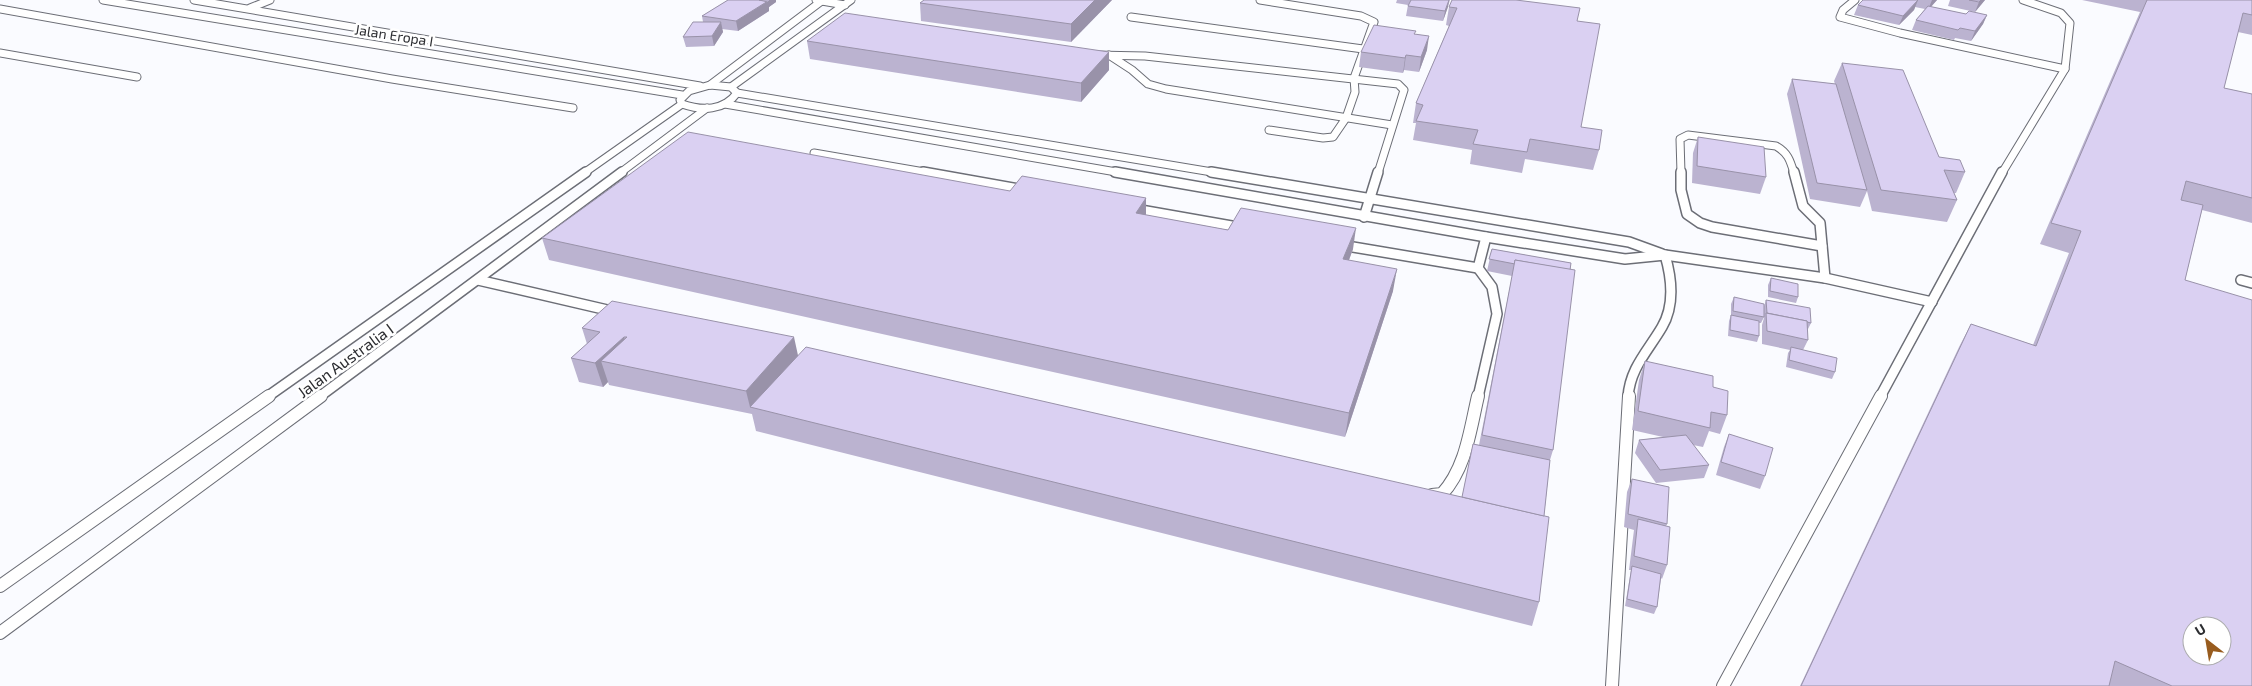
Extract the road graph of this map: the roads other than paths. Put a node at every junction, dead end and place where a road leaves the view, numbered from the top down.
1 (103, 0) edge
2 (194, 0) edge
3 (270, 0) edge
4 (820, 0) edge
5 (851, 0) edge
6 (1260, 0) edge
7 (1855, 0) edge
8 (2023, 0) edge
9 (845, 5) junction
10 (0, 9) edge
11 (249, 9) junction
12 (1131, 17) dead end
13 (224, 20) junction
14 (1363, 49) junction
15 (0, 53) edge
16 (1082, 54) edge
17 (1110, 55) junction
18 (2064, 69) junction
19 (137, 78) dead end
20 (1354, 78) junction
21 (710, 85) junction
22 (700, 86) junction
23 (734, 90) junction
24 (682, 99) junction
25 (725, 104) junction
26 (573, 108) dead end
27 (707, 108) junction
28 (1346, 118) junction
29 (1392, 125) junction
30 (1269, 130) dead end
31 (814, 153) edge
32 (1037, 192) edge
33 (1368, 199) junction
34 (1124, 207) edge
35 (1364, 217) junction
36 (1250, 229) edge
37 (1486, 237) junction
38 (1328, 243) edge
39 (1822, 246) junction
40 (1665, 255) junction
41 (1478, 268) junction
42 (1825, 278) junction
43 (478, 280) junction
44 (2241, 280) dead end
45 (2252, 283) edge
46 (1932, 302) junction
47 (626, 315) edge
48 (1418, 496) edge
49 (0, 586) edge
50 (0, 632) edge
51 (1612, 686) edge
52 (1723, 686) edge

1 - 13 lane, Jalan Eropa I
2 - 11 lane, Jalan Eropa I
3 - 11 lane
4 - 9 lane
4 - 21 lane
5 - 9 lane, Jalan Australia I
6 - 14 lane
7 - 18 lane
8 - 18 lane
9 - 23 lane, Jalan Australia I
10 - 26 lane
11 - 13 lane
11 - 22 lane, Jalan Eropa I
12 - 14 lane
13 - 24 lane, Jalan Eropa I
14 - 20 lane
15 - 19 lane
16 - 17 lane
17 - 20 lane
17 - 28 lane
18 - 46 lane
20 - 28 lane
20 - 29 lane
21 - 22 lane, Jalan Australia I
21 - 23 lane, Jalan Australia I
22 - 24 lane, Jalan Australia I
23 - 25 lane, Jalan Australia I
23 - 33 lane
24 - 27 lane, Jalan Australia I
24 - 49 lane, Jalan Australia I
25 - 27 lane, Jalan Australia I
25 - 35 lane
27 - 43 lane, Jalan Australia I
28 - 29 lane
28 - 30 lane
29 - 33 lane
31 - 32 lane
33 - 35 lane
33 - 40 lane
34 - 36 lane
35 - 37 lane
37 - 40 lane
37 - 41 lane
38 - 41 lane
39 - 39 lane
39 - 42 lane
40 - 42 lane
40 - 51 lane
41 - 48 lane
42 - 46 lane
43 - 47 lane
43 - 50 lane, Jalan Australia I
44 - 45 lane
46 - 52 lane

